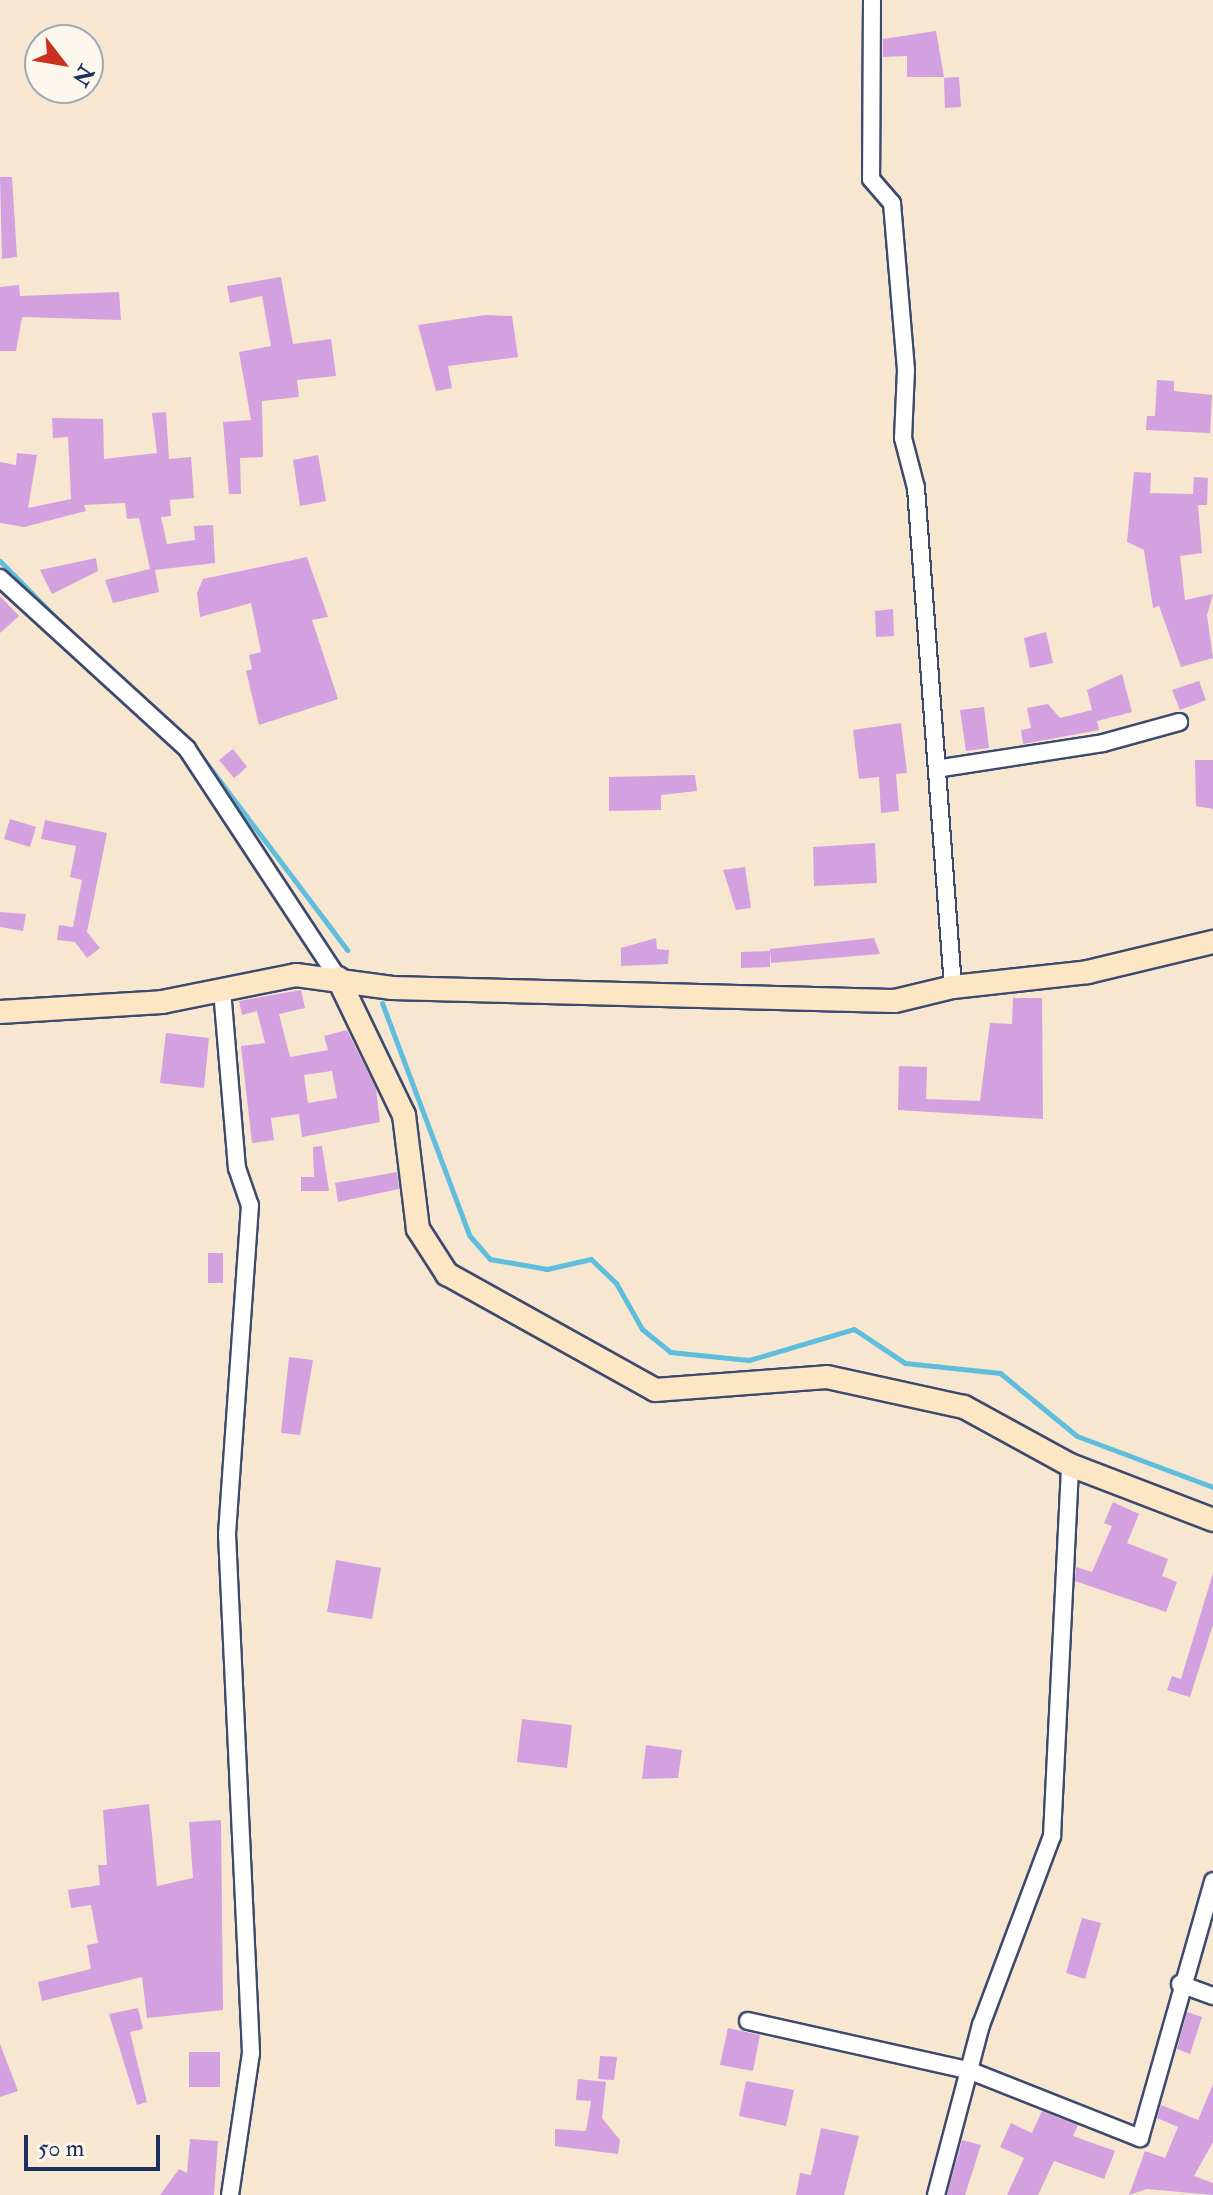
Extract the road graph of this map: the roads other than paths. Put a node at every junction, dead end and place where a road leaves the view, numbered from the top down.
1 (872, 0) edge
2 (0, 578) edge
3 (1179, 722) dead end
4 (942, 768) junction
5 (1213, 942) edge
6 (338, 978) junction
7 (953, 987) junction
8 (222, 990) junction
9 (0, 1012) edge
10 (1070, 1465) junction
11 (1213, 1520) edge
12 (1213, 1881) edge
13 (1180, 1984) junction
14 (1213, 1996) edge
15 (748, 2021) dead end
16 (968, 2070) junction
17 (230, 2195) edge
18 (936, 2195) edge

1 - 4 street
2 - 6 street
3 - 4 street
4 - 7 street
5 - 7 street
6 - 7 street
6 - 8 street
6 - 10 street
8 - 9 street
8 - 17 street
10 - 11 street
10 - 16 street
12 - 13 street
13 - 14 street
13 - 16 street
15 - 16 street
16 - 18 street

